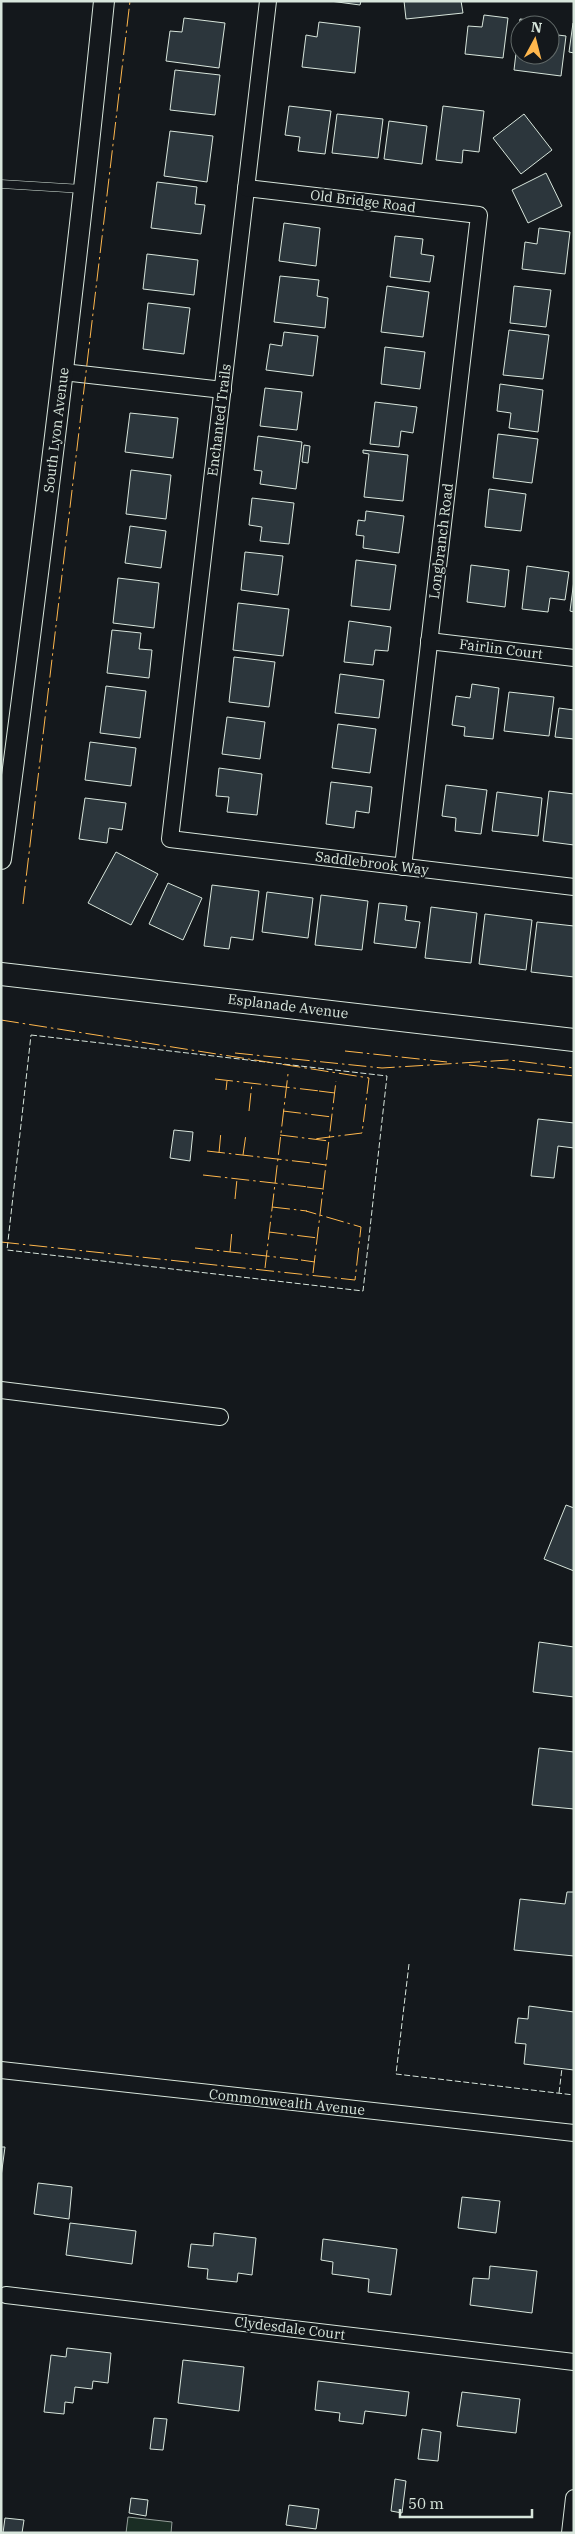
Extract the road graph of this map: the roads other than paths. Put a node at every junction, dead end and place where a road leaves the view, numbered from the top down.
1 (104, 1) edge
2 (268, 1) edge
3 (1, 184) edge
4 (246, 188) junction
5 (85, 189) junction
6 (479, 215) joint
7 (63, 372) junction
8 (223, 390) junction
9 (429, 641) junction
10 (574, 658) edge
11 (170, 839) joint
12 (1, 859) edge
13 (403, 867) junction
14 (574, 887) edge
15 (1, 974) edge
16 (574, 1040) edge
17 (1, 1390) edge
18 (220, 1417) dead end
19 (1, 2070) edge
20 (574, 2133) edge
21 (6, 2295) dead end
22 (574, 2362) edge
23 (574, 2498) edge
24 (570, 2533) edge

1 - 5 street, South Lyon Avenue
2 - 4 street, Enchanted Trails
3 - 5 lane
4 - 6 street, Old Bridge Road
4 - 8 street, Enchanted Trails
5 - 7 street, South Lyon Avenue
6 - 9 street, Longbranch Road
7 - 8 street
7 - 12 street, South Lyon Avenue
8 - 11 street, Enchanted Trails
9 - 10 street, Fairlin Court
9 - 13 street, Longbranch Road
11 - 13 street, Saddlebrook Way
13 - 14 street, Saddlebrook Way
15 - 16 main road, Esplanade Avenue
17 - 18 street
19 - 20 street, Commonwealth Avenue
21 - 22 street, Clydesdale Court
23 - 24 street

